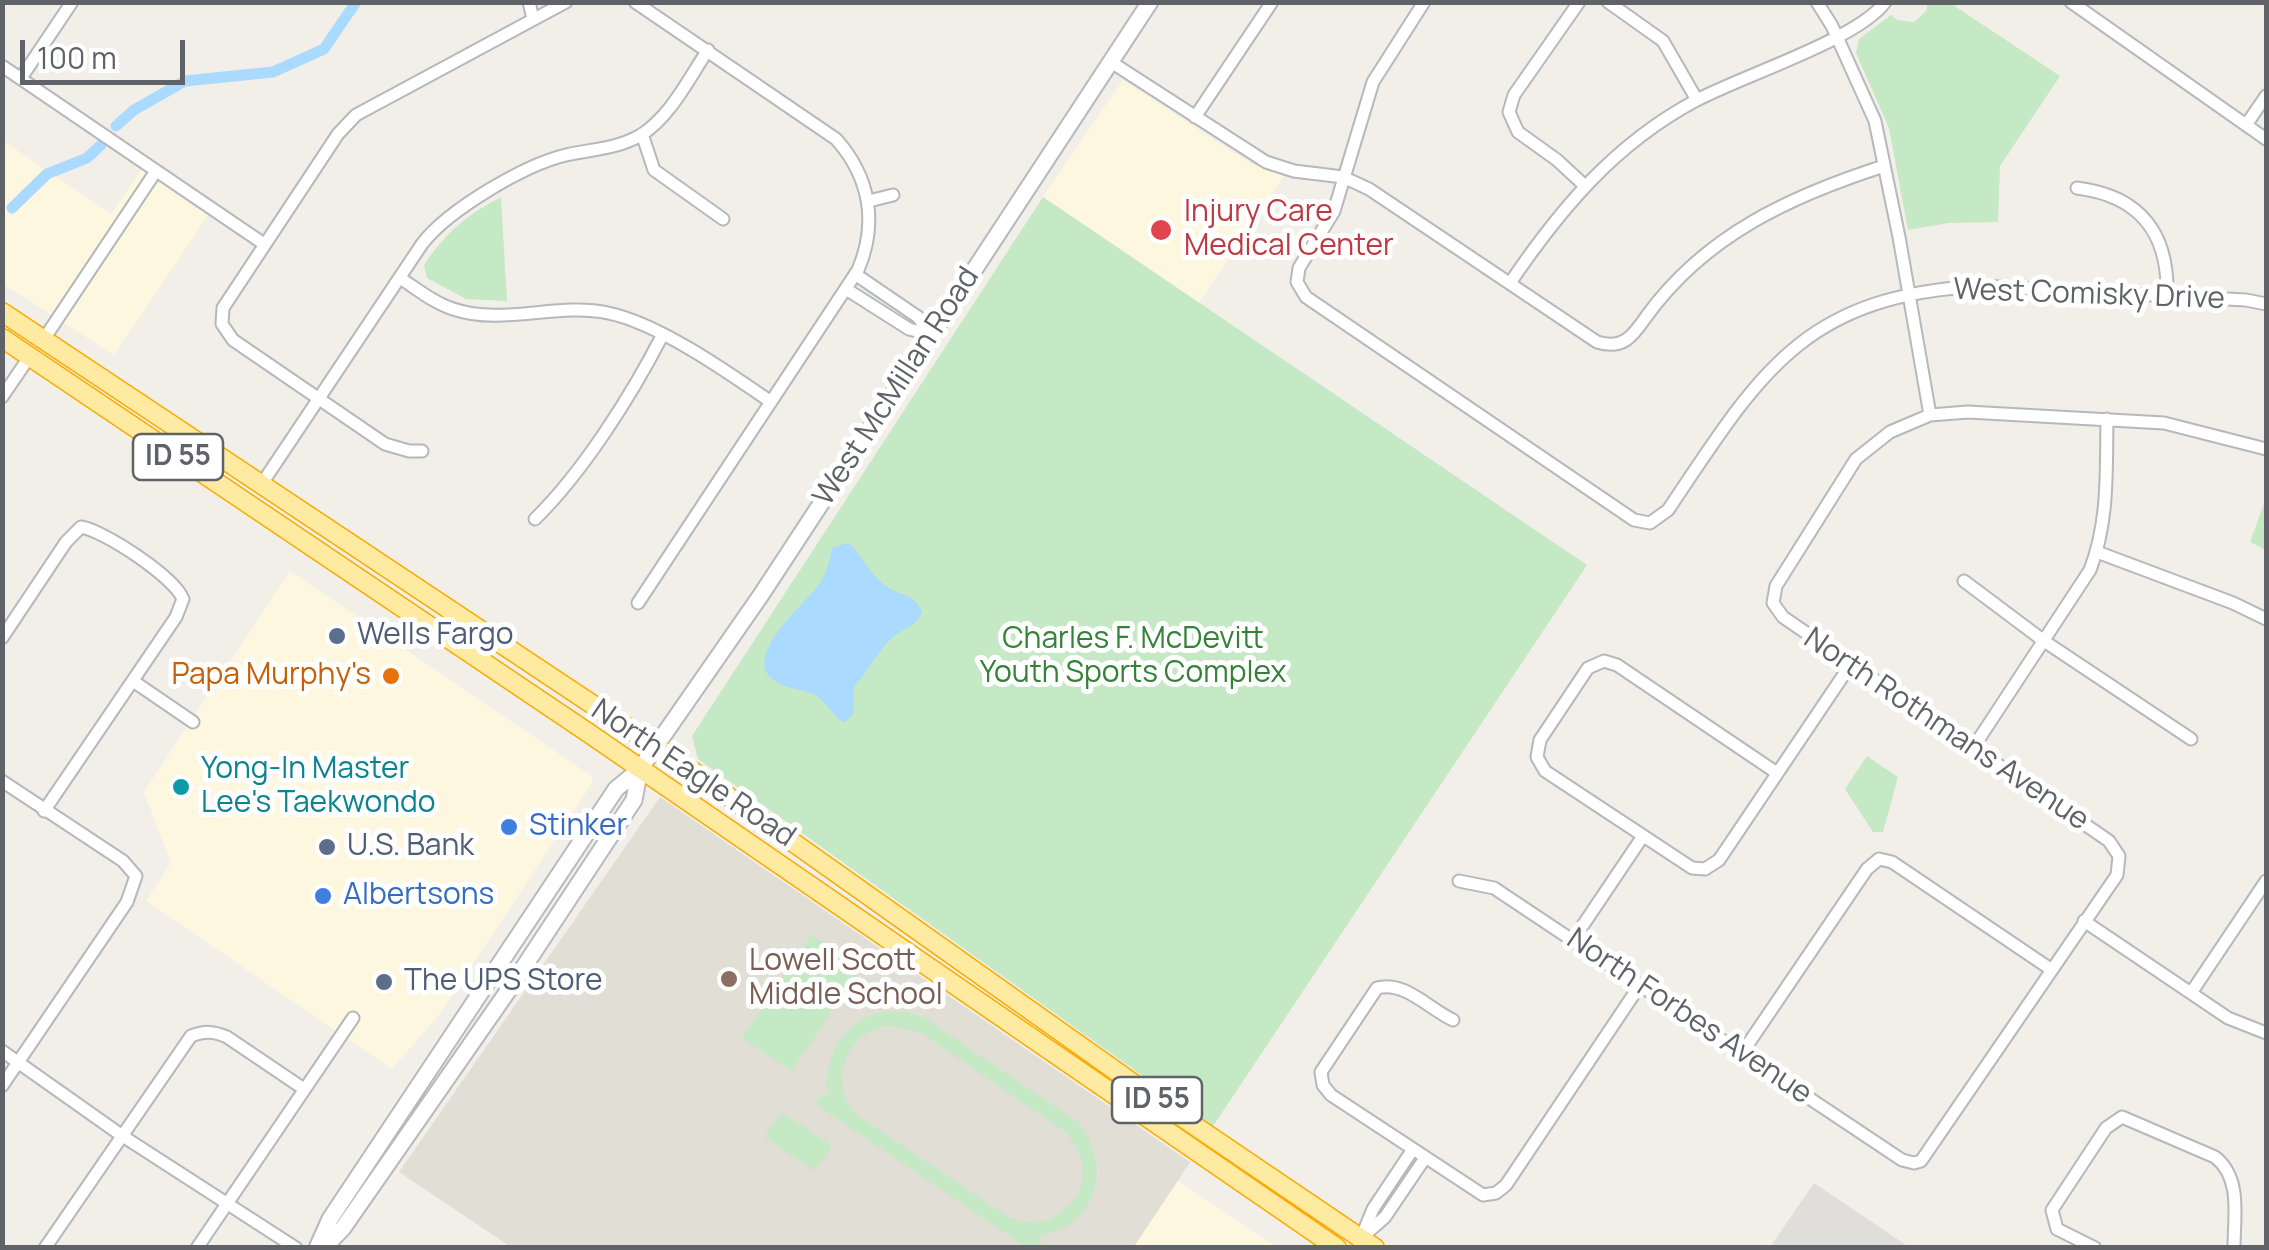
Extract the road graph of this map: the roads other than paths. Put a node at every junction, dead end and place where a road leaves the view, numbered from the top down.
1 (72, 2) edge
2 (529, 2) edge
3 (566, 2) edge
4 (1150, 2) edge
5 (1272, 2) edge
6 (1424, 2) edge
7 (1579, 2) edge
8 (1608, 2) edge
9 (1817, 2) edge
10 (1885, 2) edge
11 (2071, 2) edge
12 (643, 4) edge
13 (533, 19) junction
14 (1836, 36) junction
15 (708, 50) junction
16 (1111, 62) junction
17 (2, 66) edge
18 (21, 78) junction
19 (2266, 96) edge
20 (1697, 100) junction
21 (1196, 117) junction
22 (2246, 125) junction
23 (642, 134) junction
24 (2266, 139) edge
25 (1884, 166) junction
26 (156, 171) junction
27 (1343, 176) junction
28 (1584, 185) junction
29 (2077, 188) dead end
30 (893, 196) dead end
31 (869, 200) junction
32 (723, 219) dead end
33 (264, 244) junction
34 (855, 274) junction
35 (400, 278) junction
36 (1510, 283) junction
37 (846, 289) junction
38 (1907, 295) junction
39 (2167, 296) junction
40 (2266, 304) edge
41 (2, 312) edge
42 (2, 335) edge
43 (930, 335) junction
44 (662, 336) junction
45 (44, 338) junction
46 (30, 356) junction
47 (78, 362) junction
48 (2, 397) edge
49 (318, 399) junction
50 (772, 402) junction
51 (1930, 416) junction
52 (2107, 420) junction
53 (2266, 449) edge
54 (422, 451) dead end
55 (261, 485) junction
56 (535, 518) dead end
57 (2097, 552) junction
58 (1964, 581) dead end
59 (638, 603) dead end
60 (2266, 619) edge
61 (2, 638) edge
62 (2044, 641) junction
63 (1850, 664) junction
64 (134, 681) junction
65 (193, 722) dead end
66 (2191, 739) dead end
67 (656, 747) junction
68 (1972, 748) junction
69 (640, 770) junction
70 (1777, 773) junction
71 (2, 781) edge
72 (44, 811) junction
73 (1643, 836) junction
74 (1459, 881) dead end
75 (2266, 881) edge
76 (2084, 921) junction
77 (1573, 940) junction
78 (2052, 970) junction
79 (1640, 985) junction
80 (2191, 994) junction
81 (354, 1018) dead end
82 (1453, 1020) dead end
83 (2266, 1033) edge
84 (2, 1051) edge
85 (1742, 1054) junction
86 (18, 1062) junction
87 (2, 1086) edge
88 (304, 1089) junction
89 (121, 1135) junction
90 (396, 1149) junction
91 (1412, 1149) junction
92 (1425, 1158) junction
93 (1228, 1173) junction
94 (227, 1204) junction
95 (330, 1219) junction
96 (1368, 1243) edge
97 (45, 1248) edge
98 (198, 1248) edge
99 (296, 1248) edge
100 (321, 1248) edge
101 (1337, 1248) edge
102 (2095, 1248) edge
103 (2234, 1248) edge

1 - 18 street
2 - 13 street
3 - 13 street
4 - 16 main road, West McMillan Road
5 - 21 street
6 - 27 street
7 - 28 street
8 - 20 street
9 - 14 street
10 - 14 street
11 - 22 street
12 - 15 street
13 - 33 street
14 - 20 street
14 - 25 street
15 - 23 street
15 - 31 street
16 - 21 street
16 - 43 main road, West McMillan Road
17 - 18 street
18 - 26 street
19 - 22 street
20 - 28 street
21 - 27 street
22 - 24 street
23 - 32 street
23 - 35 street
25 - 36 street
25 - 38 street
26 - 33 street
26 - 45 street
27 - 36 street
27 - 38 street, West Comisky Drive
28 - 36 street
29 - 39 street
30 - 31 street
31 - 34 street
33 - 49 street
34 - 37 street
34 - 43 street
35 - 44 street
35 - 49 street
37 - 43 street
37 - 50 street
38 - 39 street, West Comisky Drive
38 - 51 street
39 - 40 street, West Comisky Drive
41 - 45 highway, North Eagle Road / ID 55
42 - 45 highway
42 - 46 highway, North Eagle Road / ID 55
43 - 67 main road, West McMillan Road
44 - 50 street
44 - 56 street
45 - 47 highway, North Eagle Road / ID 55
46 - 47 highway
46 - 48 street
46 - 69 highway, North Eagle Road / ID 55
47 - 55 highway, North Eagle Road / ID 55
49 - 54 street
49 - 55 street
50 - 59 street
51 - 52 street
51 - 63 street, North Rothmans Avenue
52 - 53 street
52 - 57 street
55 - 67 highway, North Eagle Road / ID 55
57 - 60 street
57 - 62 street
58 - 62 street
61 - 64 street
62 - 66 street
62 - 68 street
63 - 68 street, North Rothmans Avenue
63 - 70 street
64 - 65 street
64 - 72 street
67 - 69 main road, West McMillan Road
67 - 96 highway, North Eagle Road / ID 55
68 - 76 street, North Rothmans Avenue
69 - 90 main road, West McMillan Road
69 - 93 highway, North Eagle Road / ID 55
69 - 95 main road, West McMillan Road
70 - 73 street
70 - 73 street
71 - 72 street
72 - 86 street
73 - 77 street
74 - 77 street, North Forbes Avenue
75 - 80 street
76 - 78 street
76 - 80 street
77 - 79 street, North Forbes Avenue
78 - 85 street, North Forbes Avenue
78 - 85 street
79 - 85 street, North Forbes Avenue
79 - 92 street
80 - 83 street
81 - 88 street
82 - 91 street
84 - 86 street
86 - 87 street
86 - 89 street
88 - 89 street
88 - 94 street
89 - 94 street
89 - 97 street
90 - 95 main road
90 - 100 main road, West McMillan Road
91 - 92 street
91 - 96 street
92 - 96 street
93 - 96 highway
93 - 101 highway, North Eagle Road / ID 55
94 - 98 street
94 - 99 street
95 - 100 main road, West McMillan Road
102 - 103 street

